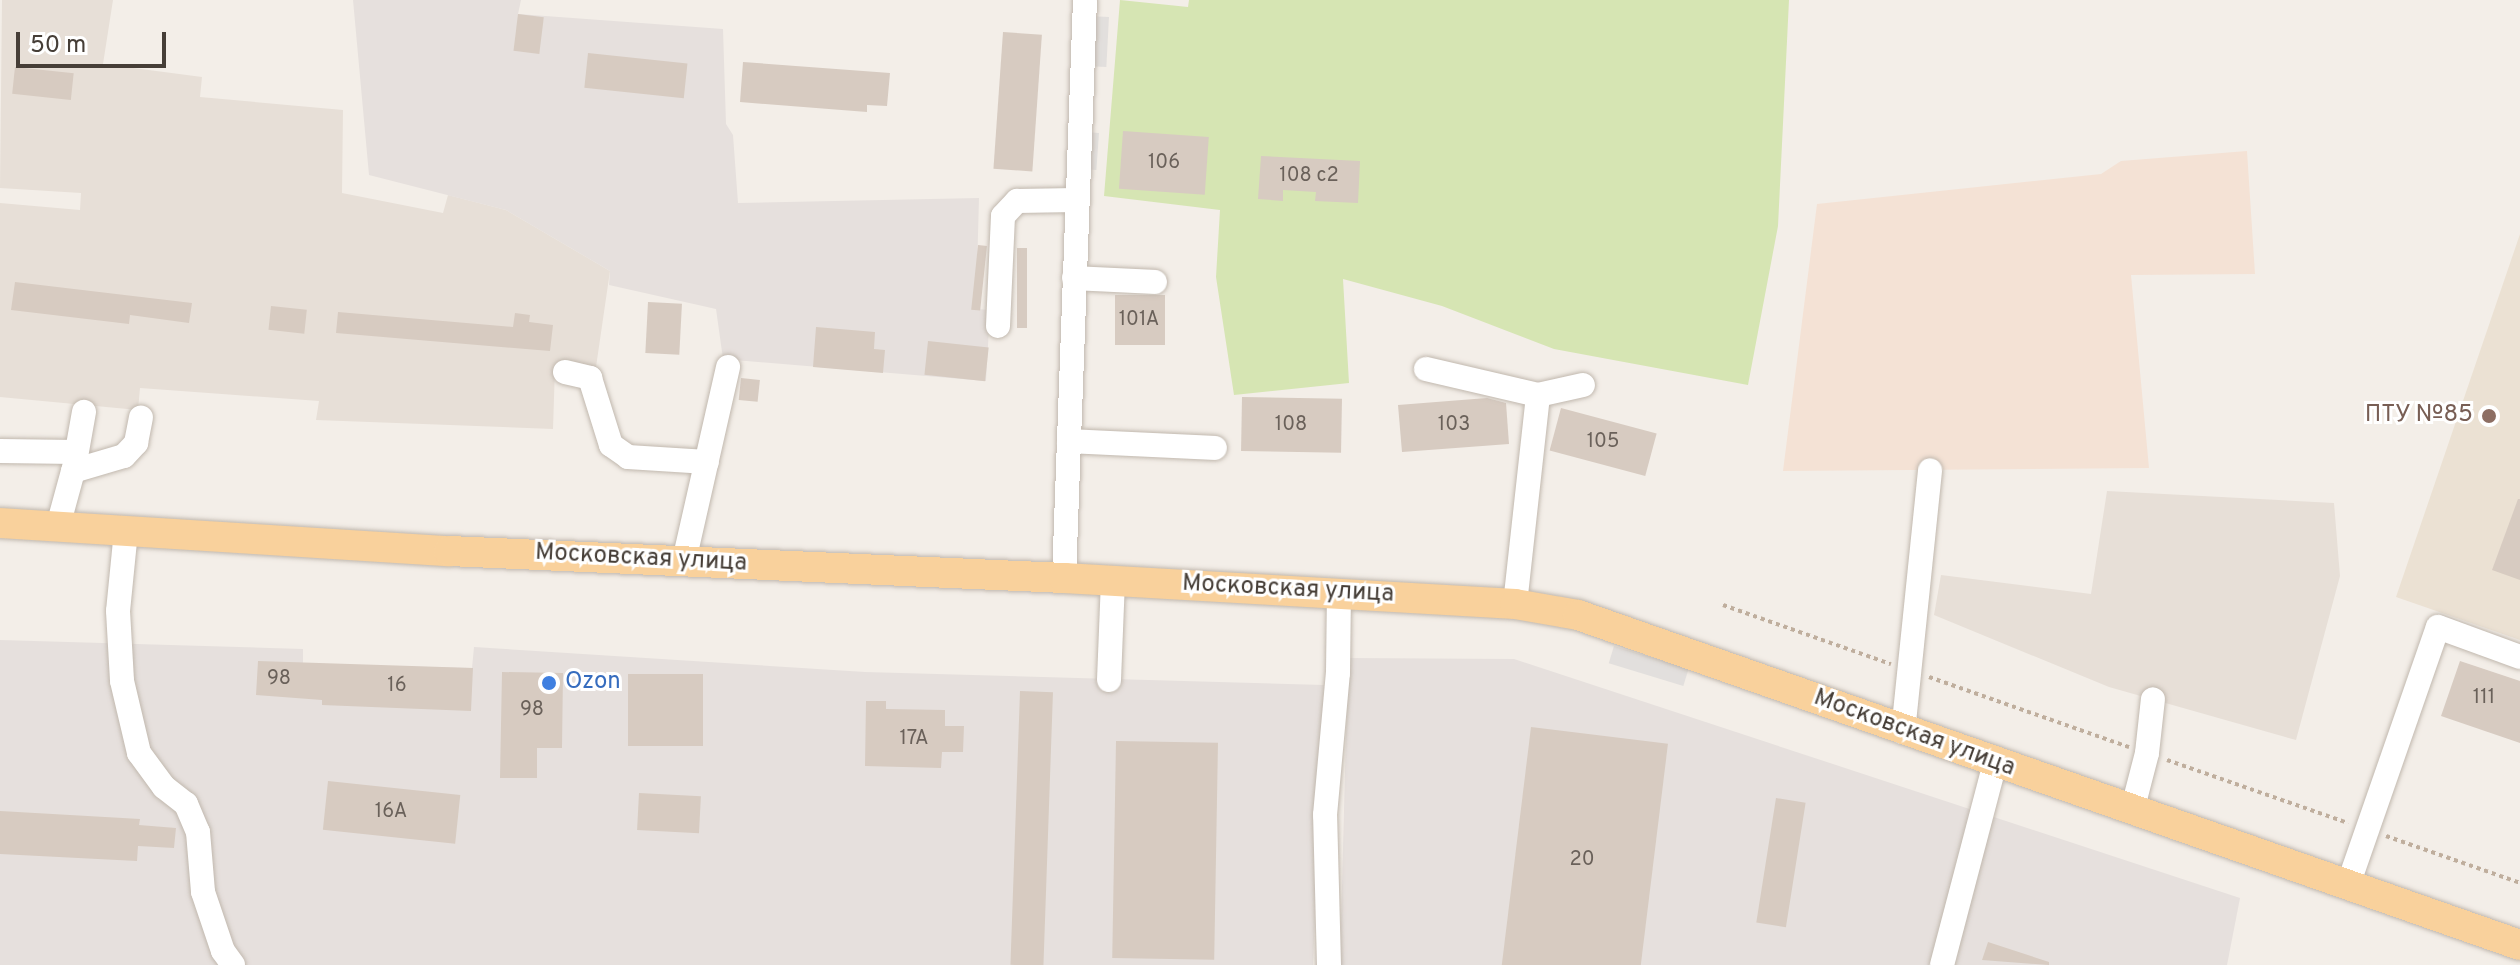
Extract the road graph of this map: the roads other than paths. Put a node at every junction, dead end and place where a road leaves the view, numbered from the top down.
1 (1085, 0) edge
2 (1076, 200) junction
3 (1074, 278) junction
4 (1155, 282) dead end
5 (998, 326) dead end
6 (728, 367) dead end
7 (1426, 369) dead end
8 (565, 372) dead end
9 (1583, 385) dead end
10 (1538, 395) junction
11 (84, 412) dead end
12 (141, 417) dead end
13 (1069, 441) junction
14 (1215, 448) dead end
15 (0, 451) edge
16 (75, 461) junction
17 (707, 462) junction
18 (1930, 470) dead end
19 (0, 523) edge
20 (58, 526) junction
21 (126, 531) junction
22 (684, 561) junction
23 (1064, 578) junction
24 (1113, 580) junction
25 (1339, 593) junction
26 (1515, 604) junction
27 (2520, 657) edge
28 (1109, 680) dead end
29 (2153, 699) dead end
30 (1903, 732) junction
31 (1995, 763) junction
32 (2132, 811) junction
33 (2348, 885) junction
34 (2520, 945) edge
35 (233, 965) edge
36 (1329, 965) edge
37 (1942, 965) edge

1 - 2 street
2 - 3 street
2 - 5 street
3 - 4 street
3 - 13 street
6 - 17 street
7 - 10 street
8 - 17 street
9 - 10 street
10 - 26 street
11 - 16 street
12 - 16 street
13 - 14 street
13 - 23 street
15 - 16 street
16 - 20 street
17 - 22 street
18 - 30 street
19 - 20 main road, Московская улица
20 - 21 main road, Московская улица
21 - 22 main road, Московская улица
21 - 35 street
22 - 23 main road, Московская улица
23 - 24 main road, Московская улица
24 - 25 main road, Московская улица
24 - 28 street
25 - 26 main road, Московская улица
25 - 36 street
26 - 30 main road, Московская улица
27 - 33 street
29 - 32 street
30 - 31 main road, Московская улица
31 - 32 main road, Московская улица
31 - 37 street
32 - 33 main road, Московская улица
33 - 34 main road, Московская улица

